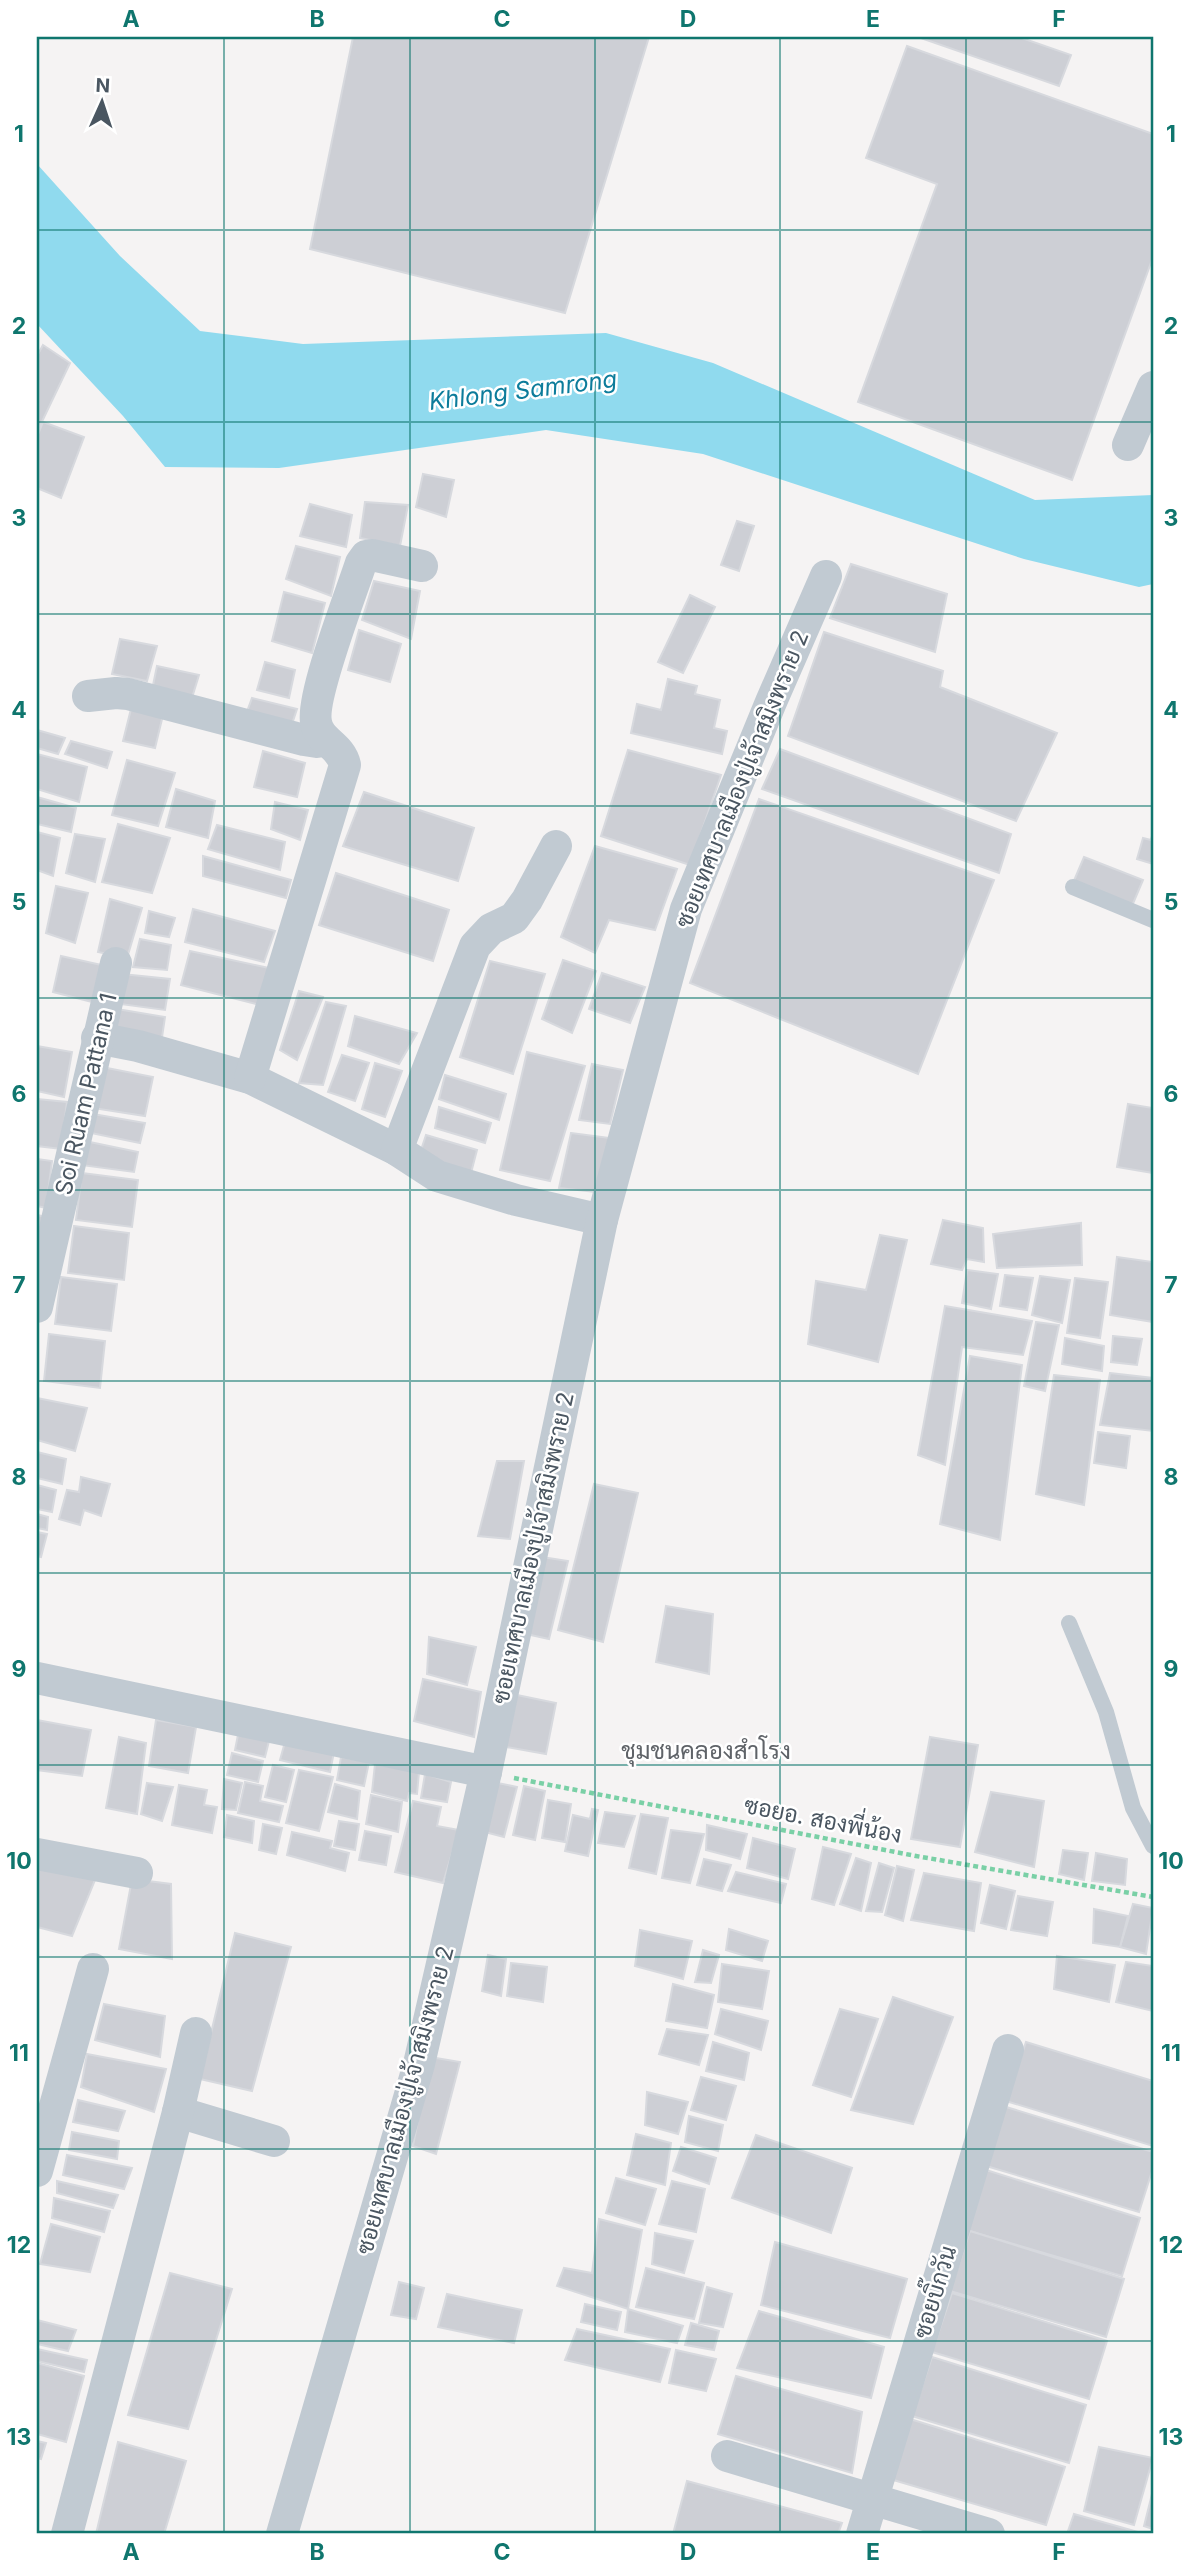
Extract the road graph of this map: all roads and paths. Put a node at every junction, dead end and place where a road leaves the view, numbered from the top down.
1 (1153, 387) edge
2 (1128, 445) dead end
3 (422, 566) dead end
4 (827, 576) dead end
5 (88, 696) dead end
6 (325, 740) junction
7 (556, 846) dead end
8 (1073, 887) dead end
9 (1153, 920) edge
10 (116, 963) dead end
11 (97, 1038) junction
12 (250, 1078) junction
13 (397, 1150) junction
14 (602, 1220) junction
15 (37, 1307) edge
16 (1069, 1623) dead end
17 (37, 1678) edge
18 (486, 1772) junction
19 (1153, 1846) edge
20 (37, 1854) edge
21 (137, 1873) dead end
22 (1153, 1897) edge
23 (93, 1969) dead end
24 (196, 2033) dead end
25 (1008, 2050) dead end
26 (177, 2112) junction
27 (274, 2140) dead end
28 (37, 2171) edge
29 (727, 2456) dead end
30 (872, 2500) junction
31 (68, 2534) edge
32 (282, 2534) edge
33 (862, 2534) edge
34 (989, 2534) edge

1 - 2 street
3 - 6 street
4 - 14 street, ซอยเทศบาลเมืองปู่เจ้าสมิงพราย 2
5 - 6 street
6 - 12 street
7 - 13 street
8 - 9 lane
10 - 11 street, Soi Ruam Pattana 1
11 - 12 street
11 - 15 street, Soi Ruam Pattana 1
12 - 13 street
13 - 14 street
14 - 18 street, ซอยเทศบาลเมืองปู่เจ้าสมิงพราย 2
16 - 19 lane
17 - 18 street
18 - 22 path, ซอยอ. สองพี่น้อง
18 - 32 street, ซอยเทศบาลเมืองปู่เจ้าสมิงพราย 2
20 - 21 street
23 - 28 street
24 - 26 street
25 - 30 street, ซอยบิ๊กวัน
26 - 27 street
26 - 31 street
29 - 30 street
30 - 33 street, ซอยบิ๊กวัน
30 - 34 street

